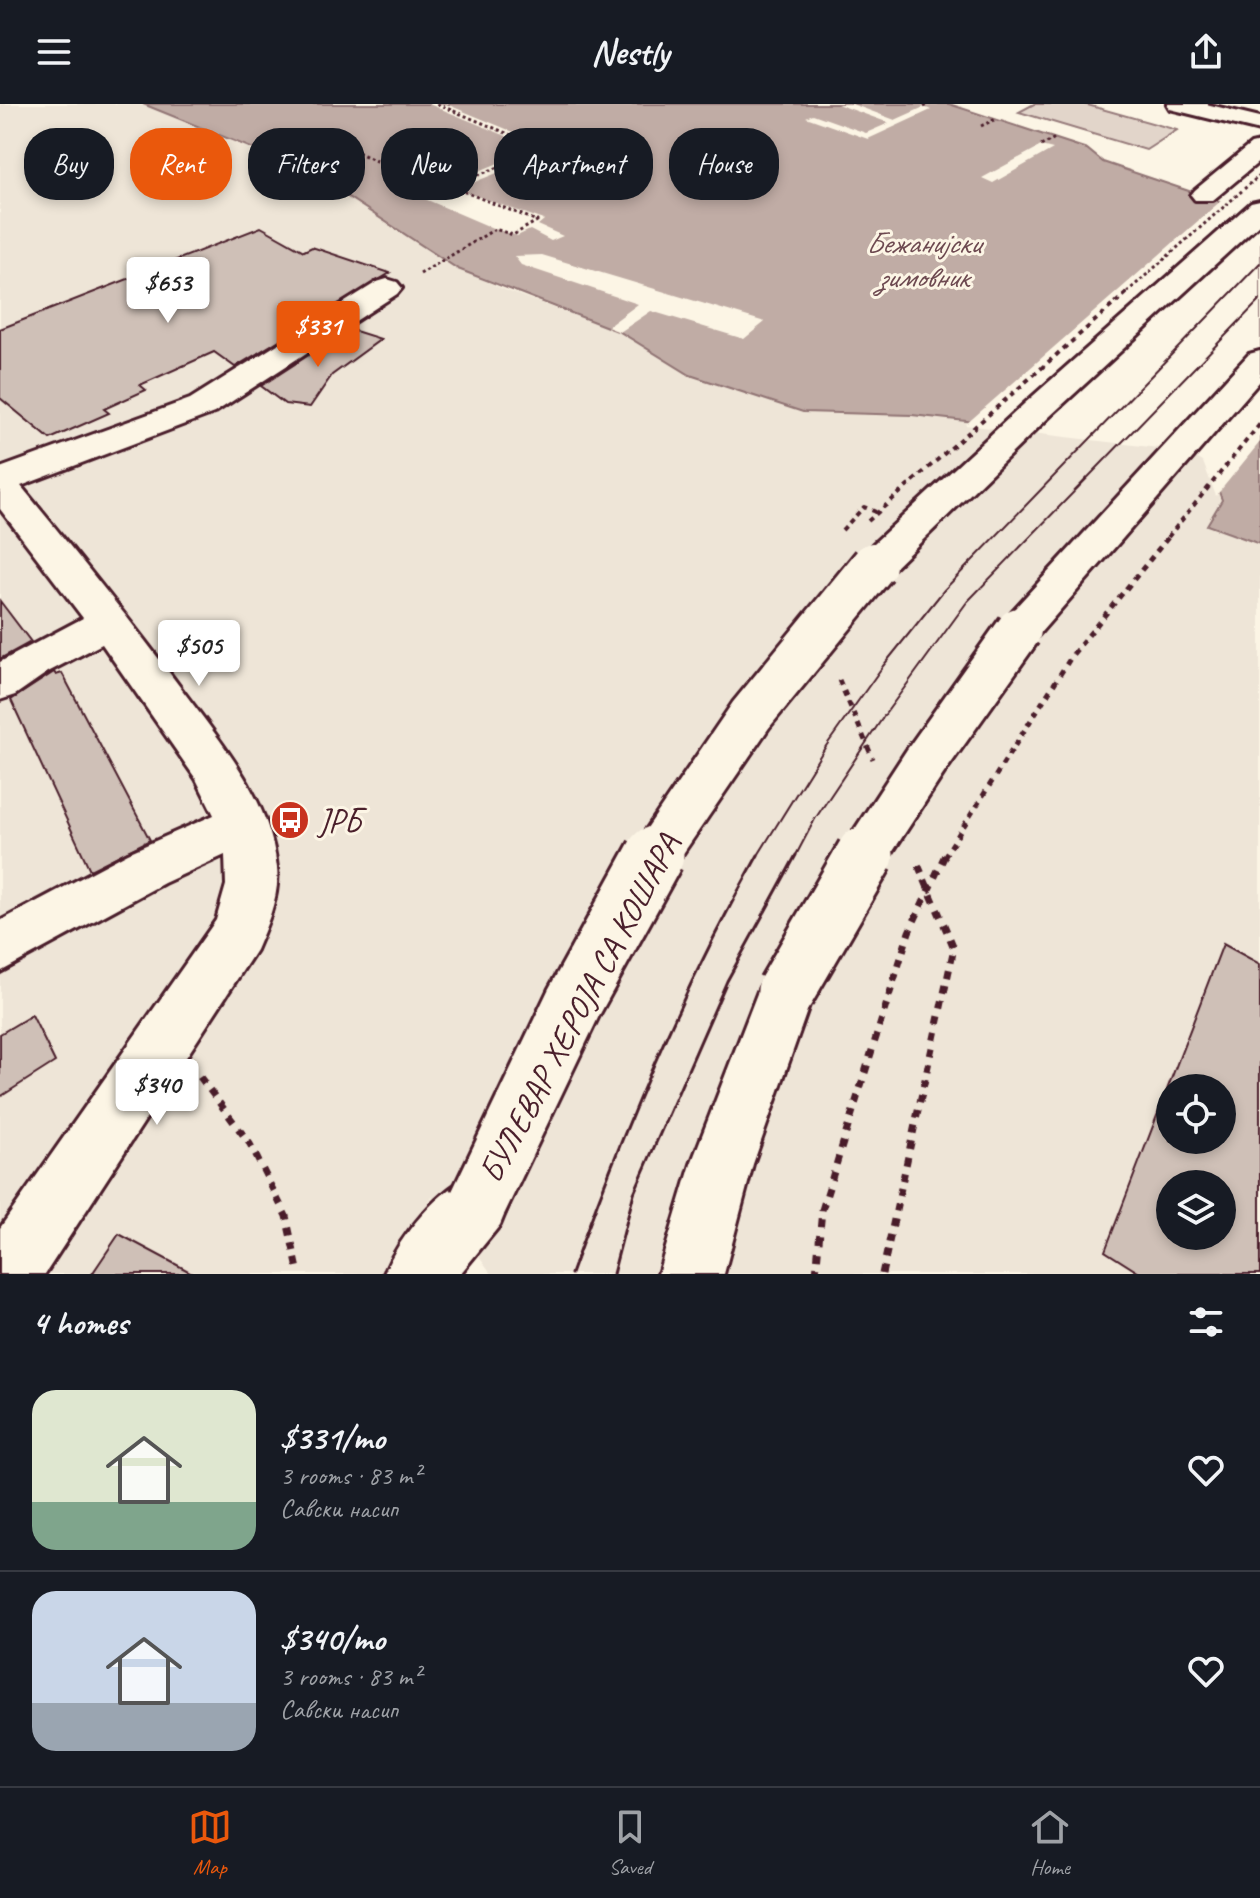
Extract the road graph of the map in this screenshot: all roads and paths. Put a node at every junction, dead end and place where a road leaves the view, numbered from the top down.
1 (437, 104) edge
2 (930, 104) edge
3 (1178, 104) edge
4 (1241, 104) edge
5 (924, 107) dead end
6 (1260, 113) edge
7 (996, 119) dead end
8 (1260, 124) edge
9 (981, 126) dead end
10 (495, 128) edge
11 (1055, 138) dead end
12 (1041, 146) dead end
13 (1260, 149) edge
14 (494, 169) edge
15 (1260, 175) edge
16 (1204, 195) dead end
17 (1260, 209) edge
18 (387, 288) joint
19 (1260, 361) edge
20 (1260, 424) edge
21 (0, 483) edge
22 (866, 547) junction
23 (111, 622) junction
24 (0, 684) edge
25 (243, 824) junction
26 (0, 948) edge
27 (162, 1046) junction
28 (478, 1203) junction
29 (7, 1274) edge
30 (299, 1274) edge
31 (417, 1274) edge
32 (455, 1274) edge
33 (691, 1274) edge
34 (816, 1274) edge

1 - 10 path
2 - 5 path
3 - 8 main road
4 - 6 main road
7 - 9 path
11 - 12 path
13 - 16 main road
14 - 18 path
15 - 22 path, bridge
17 - 22 main road, БУЛЕВАР ХЕРОЈА СА КОШАРА
18 - 21 main road
19 - 33 main road, bridge
20 - 34 path, bridge
21 - 23 main road
22 - 28 main road, БУЛЕВАР ХЕРОЈА СА КОШАРА, bridge
23 - 24 main road
23 - 25 main road
25 - 26 main road
25 - 27 main road
27 - 29 main road
27 - 30 path
28 - 31 main road
28 - 32 main road, БУЛЕВАР ХЕРОЈА СА КОШАРА

